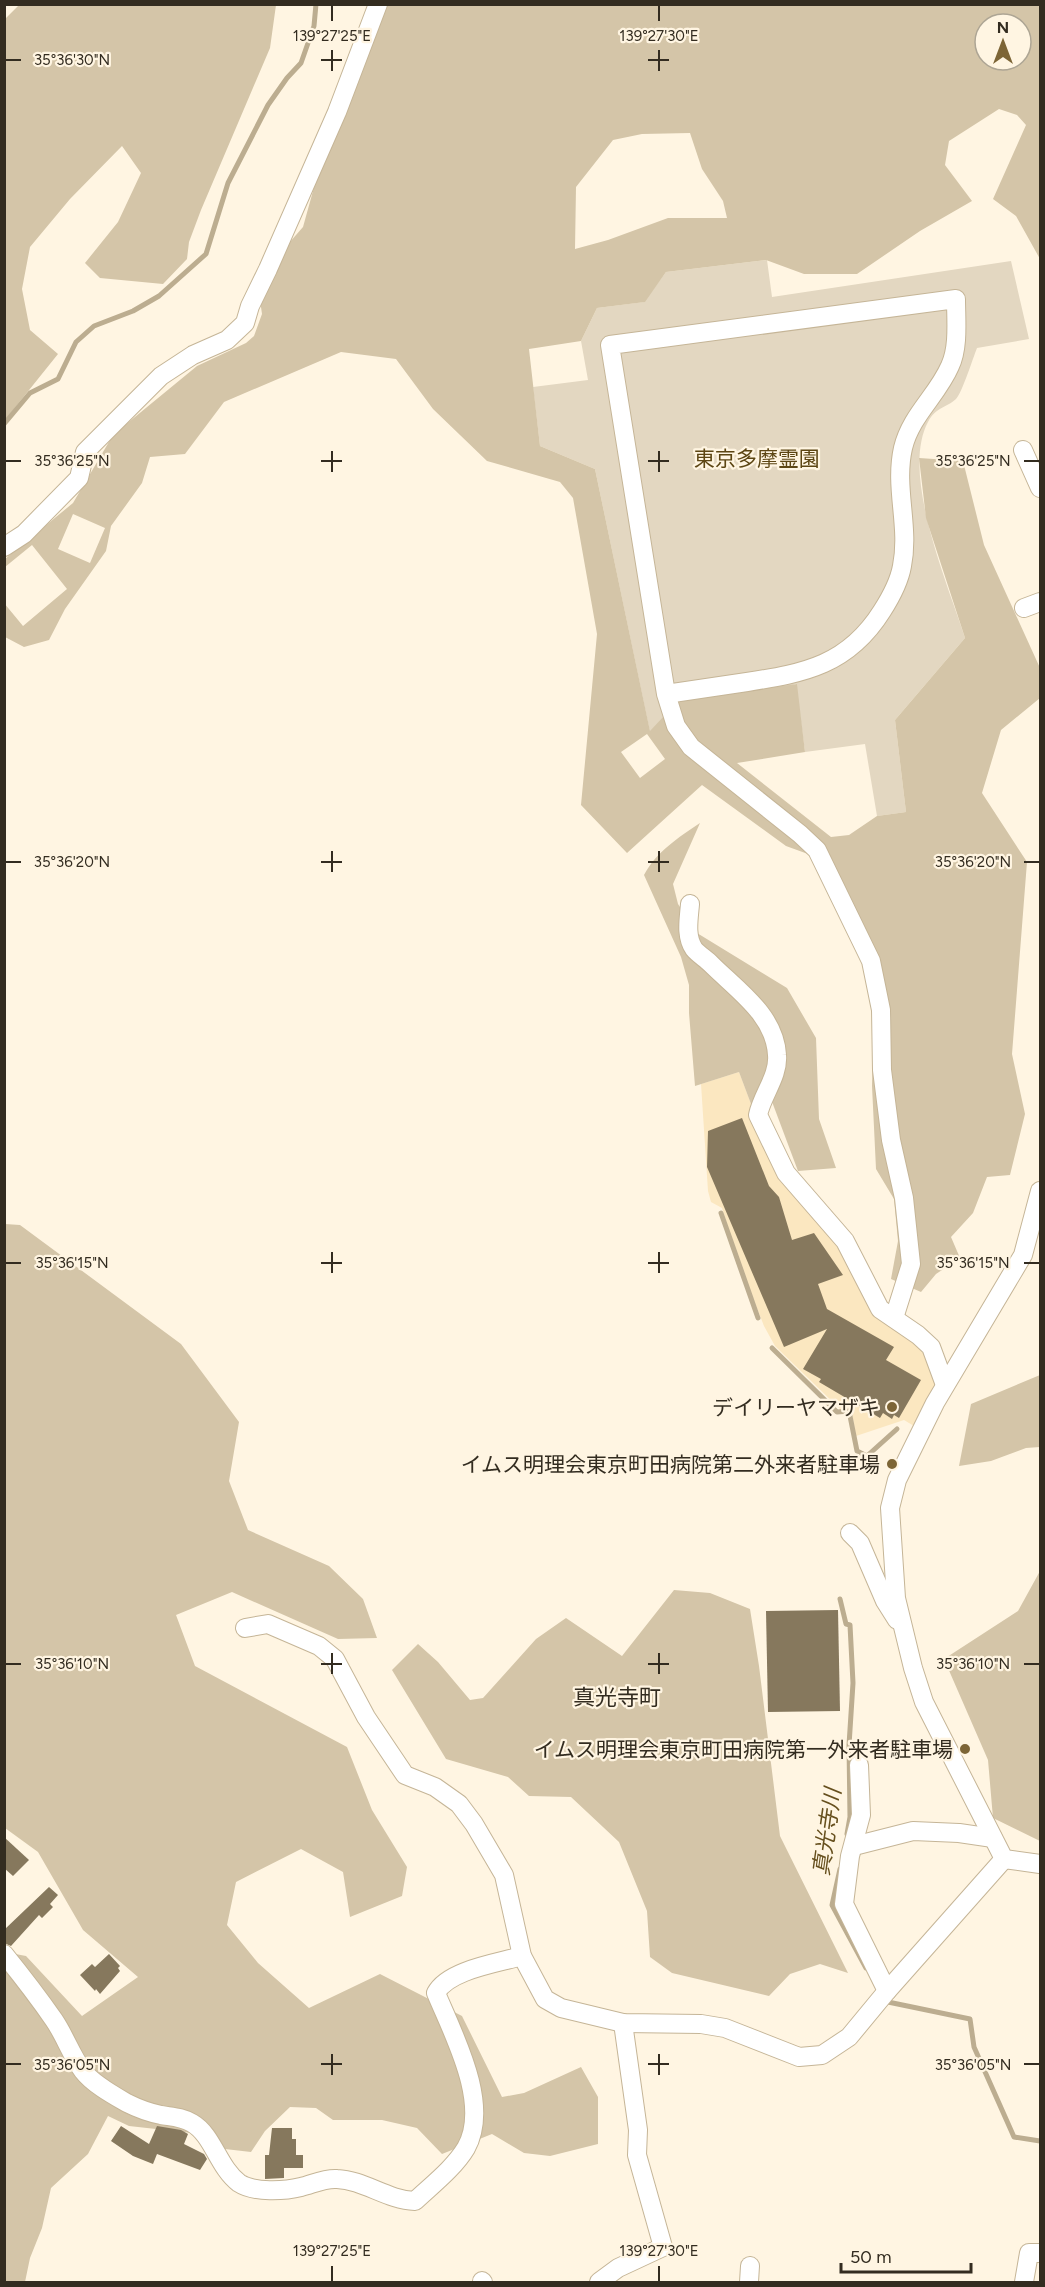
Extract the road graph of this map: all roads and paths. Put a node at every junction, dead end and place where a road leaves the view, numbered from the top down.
1 (378, 4) edge
2 (1023, 450) dead end
3 (1041, 488) edge
4 (4, 548) edge
5 (666, 694) junction
6 (690, 904) dead end
7 (1041, 1191) edge
8 (894, 1318) junction
9 (945, 1385) junction
10 (849, 1533) dead end
11 (245, 1628) dead end
12 (903, 1629) junction
13 (859, 1765) dead end
14 (993, 1838) junction
15 (854, 1846) junction
16 (1004, 1859) junction
17 (1041, 1864) edge
18 (4, 1954) edge
19 (522, 1956) junction
20 (887, 1990) junction
21 (623, 2023) junction
22 (1041, 2253) edge
23 (599, 2283) edge
24 (1024, 2283) edge

1 - 4 street
2 - 3 street
5 - 5 street
5 - 8 street
6 - 8 street
7 - 9 street
8 - 9 street
9 - 12 street
10 - 12 street
11 - 19 street
12 - 14 street
13 - 15 street
14 - 15 street
14 - 16 street
15 - 20 street
16 - 17 street
16 - 20 street
18 - 19 street
19 - 21 street
20 - 21 street
21 - 23 street
22 - 24 street

